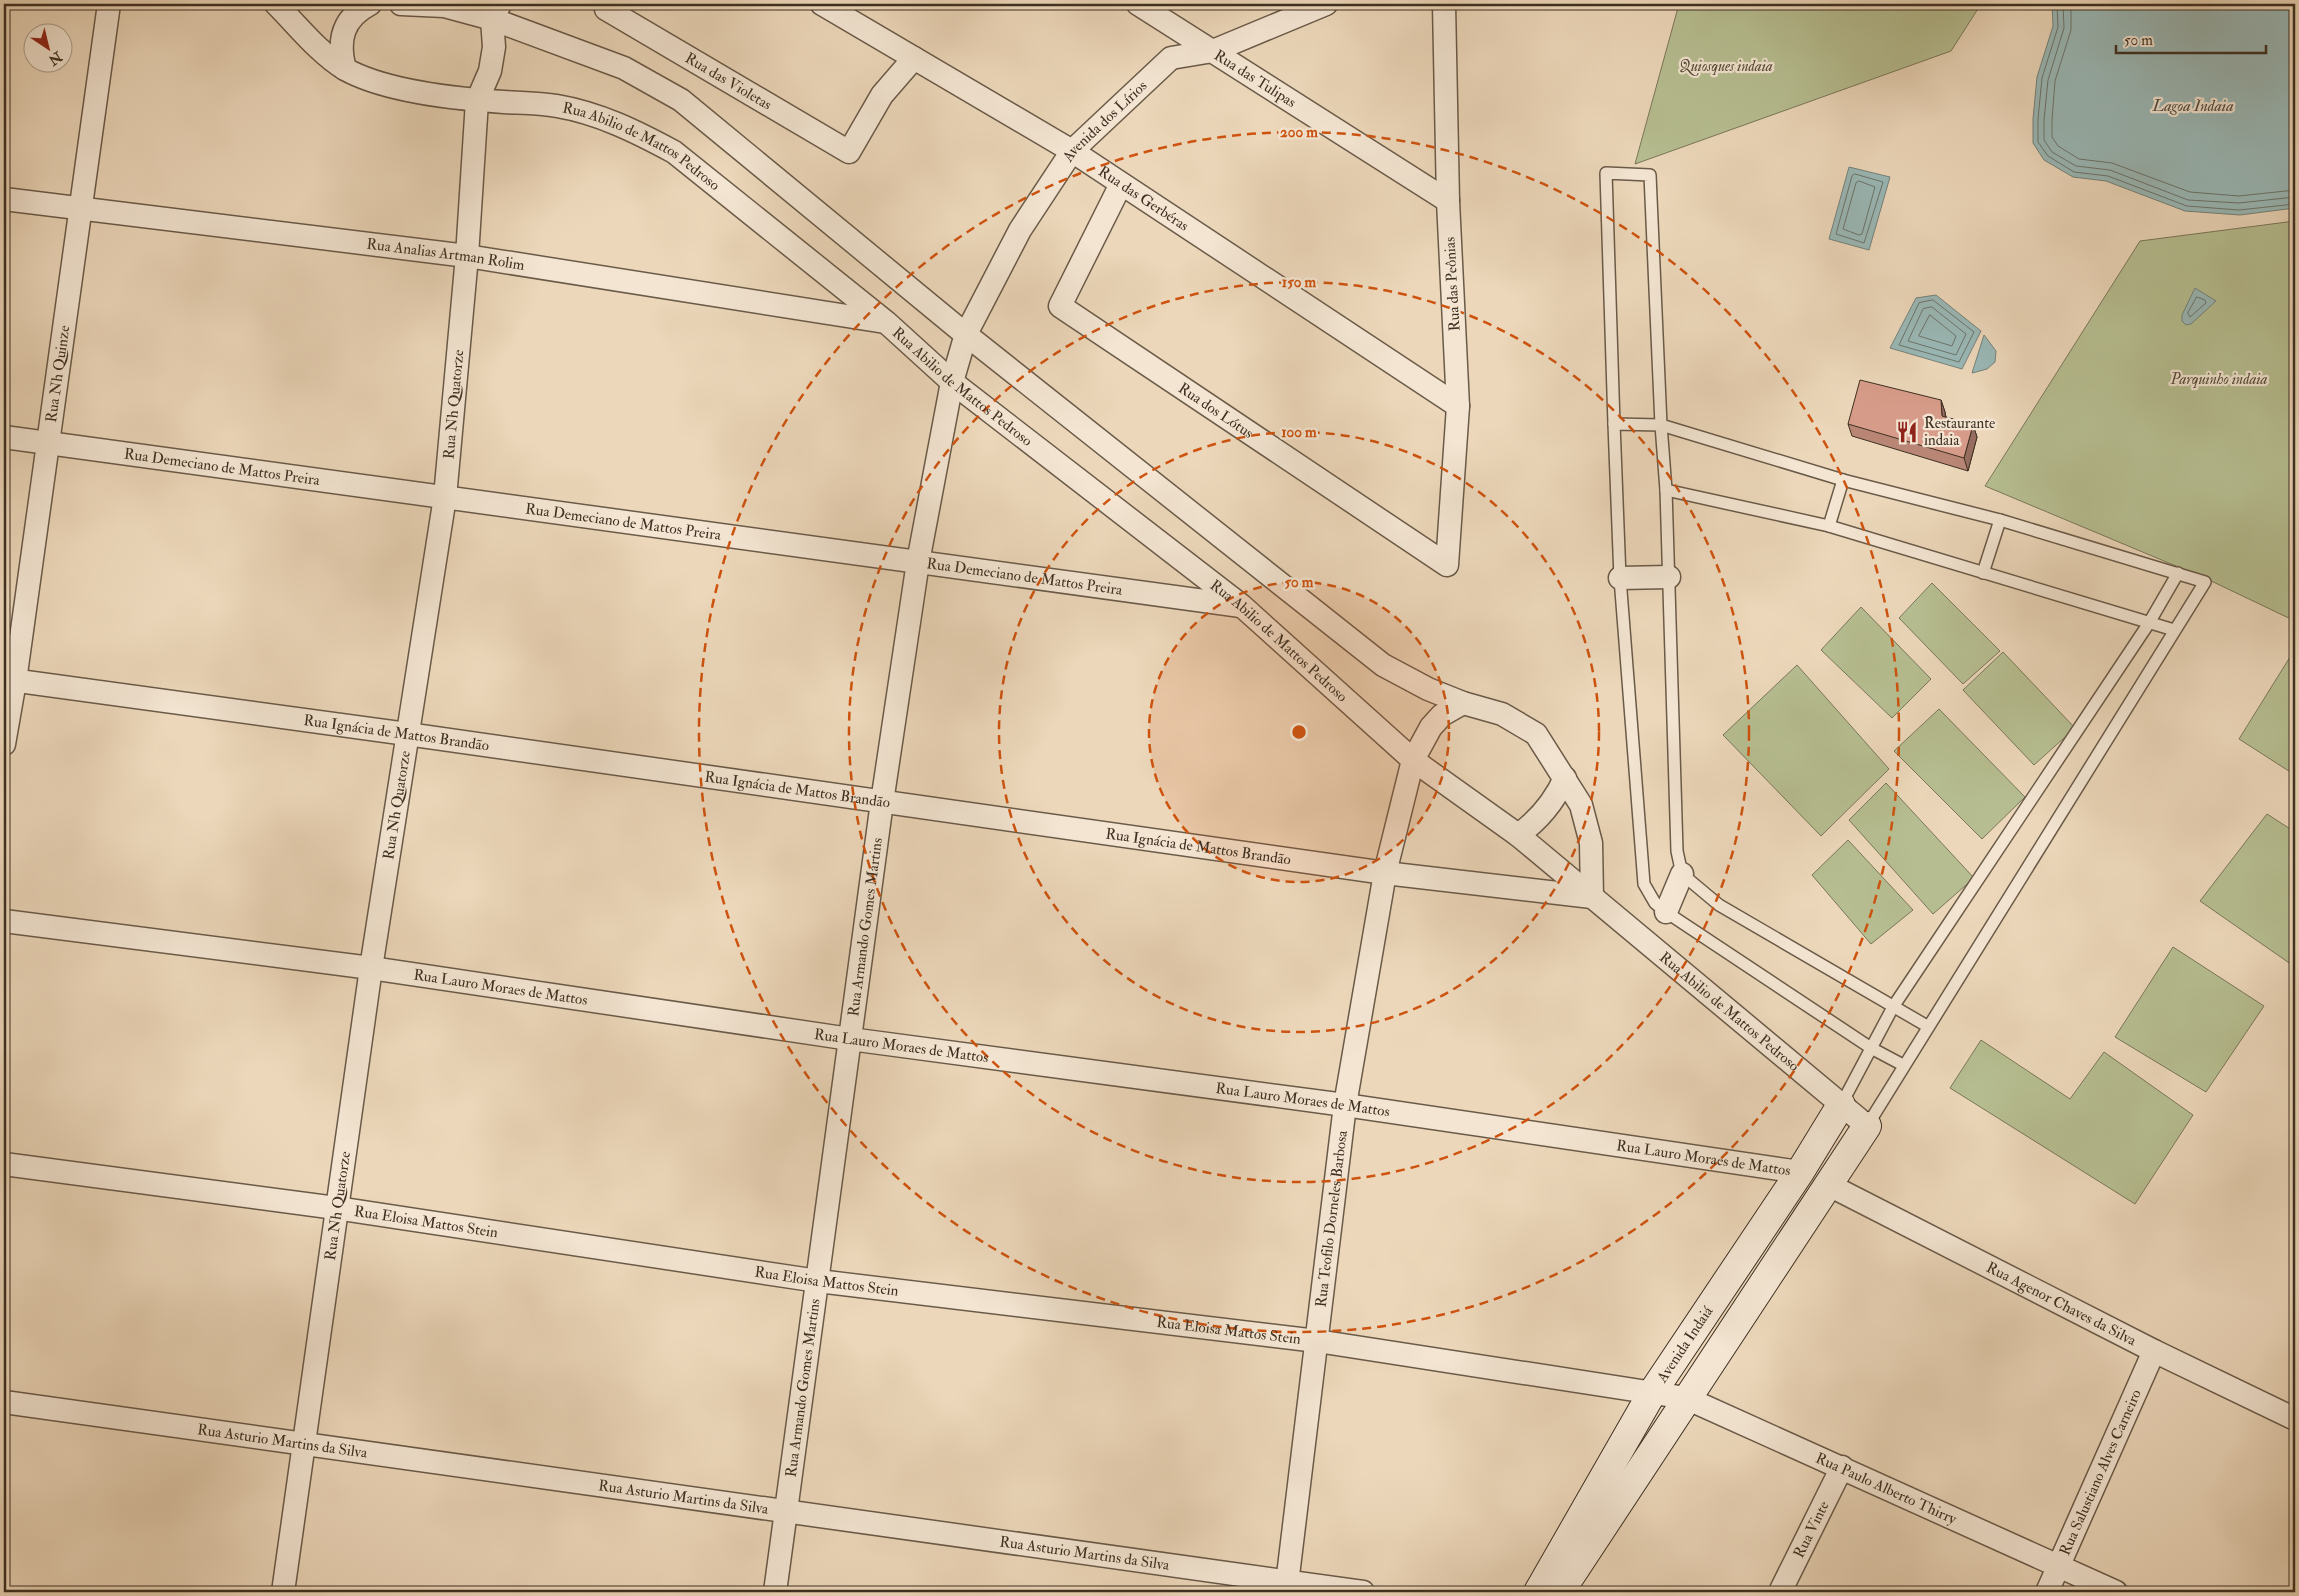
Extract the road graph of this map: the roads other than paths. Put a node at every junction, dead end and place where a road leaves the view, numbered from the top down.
1 (109, 4) edge
2 (276, 4) edge
3 (370, 4) edge
4 (401, 4) edge
5 (822, 4) edge
6 (1138, 4) edge
7 (1326, 4) edge
8 (1444, 4) edge
9 (444, 5) edge
10 (608, 6) edge
11 (496, 11) edge
12 (1213, 51) junction
13 (914, 58) junction
14 (346, 69) junction
15 (477, 100) junction
16 (1067, 149) junction
17 (1121, 184) junction
18 (4, 199) edge
19 (1448, 201) junction
20 (80, 210) junction
21 (467, 256) junction
22 (886, 322) junction
23 (963, 332) junction
24 (952, 382) junction
25 (1458, 406) junction
26 (1614, 424) junction
27 (1661, 425) junction
28 (4, 436) edge
29 (48, 443) junction
30 (1843, 480) junction
31 (1666, 490) junction
32 (445, 497) junction
33 (2000, 520) junction
34 (1829, 526) junction
35 (918, 562) junction
36 (1447, 565) joint
37 (2178, 573) junction
38 (1983, 574) junction
39 (1669, 577) junction
40 (1620, 578) junction
41 (1242, 606) junction
42 (2149, 623) junction
43 (2174, 630) junction
44 (9, 680) edge
45 (1463, 703) junction
46 (407, 734) junction
47 (4, 744) edge
48 (1413, 760) junction
49 (1565, 778) junction
50 (882, 802) junction
51 (1518, 835) junction
52 (1385, 873) junction
53 (1682, 874) junction
54 (1592, 897) junction
55 (1666, 912) junction
56 (4, 921) edge
57 (371, 968) junction
58 (1893, 1007) junction
59 (1927, 1026) junction
60 (850, 1038) junction
61 (1871, 1048) junction
62 (1903, 1065) junction
63 (1346, 1105) junction
64 (1841, 1105) junction
65 (1867, 1126) junction
66 (4, 1164) edge
67 (1800, 1172) junction
68 (1829, 1185) junction
69 (336, 1208) junction
70 (818, 1282) junction
71 (1317, 1341) junction
72 (2154, 1351) junction
73 (1652, 1393) junction
74 (1686, 1398) junction
75 (4, 1402) edge
76 (2295, 1419) edge
77 (305, 1445) junction
78 (1842, 1467) junction
79 (785, 1512) junction
80 (2059, 1566) junction
81 (1287, 1587) edge
82 (283, 1592) edge
83 (775, 1592) edge
84 (1363, 1592) edge
85 (1538, 1592) edge
86 (1560, 1592) edge
87 (1780, 1592) edge
88 (2047, 1592) edge
89 (2116, 1592) edge

1 - 20 street, Rua Nh Quinze
2 - 14 street, Rua Abilio de Mattos Pedroso
3 - 14 street
4 - 9 street
5 - 13 street, Rua das Gerbéras
6 - 12 street, Rua das Tulipas
7 - 12 street, Avenida dos Lírios
8 - 19 street, Rua das Peônias
9 - 11 street
10 - 13 street, Rua das Violetas
11 - 15 street, Rua Nh Quatorze
11 - 23 street
12 - 16 street, Avenida dos Lírios
12 - 19 street, Rua das Tulipas
13 - 16 street, Rua das Gerbéras
14 - 15 street, Rua Abilio de Mattos Pedroso
15 - 21 street, Rua Nh Quatorze
15 - 22 street, Rua Abilio de Mattos Pedroso
16 - 17 street, Rua das Gerbéras
16 - 23 street, Avenida dos Lírios
17 - 25 street, Rua das Gerbéras
17 - 36 street, Rua dos Lótus
18 - 20 street, Rua Analias Artman Rolim
19 - 25 street, Rua das Peônias
20 - 21 street, Rua Analias Artman Rolim
20 - 29 street, Rua Nh Quinze
21 - 22 street, Rua Analias Artman Rolim
21 - 32 street, Rua Nh Quatorze
22 - 24 street, Rua Abilio de Mattos Pedroso
23 - 24 street, Avenida dos Lírios
23 - 45 street
24 - 35 street, Rua Armando Gomes Martins
24 - 41 street, Rua Abilio de Mattos Pedroso
25 - 36 street, Rua das Peônias
26 - 27 lane
26 - 27 lane
26 - 40 lane
27 - 30 lane
27 - 31 lane
28 - 29 street, Rua Demeciano de Mattos Preira
29 - 32 street, Rua Demeciano de Mattos Preira
29 - 44 street, Rua Nh Quinze
30 - 33 lane
30 - 34 lane
31 - 34 lane
31 - 39 lane
32 - 35 street, Rua Demeciano de Mattos Preira
32 - 46 street, Rua Nh Quatorze
33 - 37 lane
33 - 38 lane
34 - 38 lane
35 - 41 street, Rua Demeciano de Mattos Preira
35 - 50 street, Rua Armando Gomes Martins
37 - 42 lane
37 - 43 lane
38 - 42 lane
39 - 40 street
39 - 53 lane
40 - 55 lane
41 - 48 street, Rua Abilio de Mattos Pedroso
42 - 43 lane
42 - 58 lane
43 - 59 lane
44 - 46 street, Rua Ignácia de Mattos Brandão
44 - 47 street, Rua Nh Quinze
45 - 48 street, Rua Teofilo Dorneles Barbosa
45 - 49 street
46 - 50 street, Rua Ignácia de Mattos Brandão
46 - 57 street, Rua Nh Quatorze
48 - 51 street, Rua Abilio de Mattos Pedroso
48 - 52 street, Rua Teofilo Dorneles Barbosa
49 - 51 street
49 - 54 street
50 - 52 street, Rua Ignácia de Mattos Brandão
50 - 60 street, Rua Armando Gomes Martins
51 - 54 street, Rua Abilio de Mattos Pedroso
52 - 54 street, Rua Ignácia de Mattos Brandão
52 - 63 street, Rua Teofilo Dorneles Barbosa
53 - 55 street
53 - 58 lane
54 - 64 street, Rua Abilio de Mattos Pedroso
55 - 61 lane
56 - 57 street, Rua Lauro Moraes de Mattos
57 - 60 street, Rua Lauro Moraes de Mattos
57 - 69 street, Rua Nh Quatorze
58 - 59 lane
58 - 61 lane
59 - 62 lane
60 - 63 street, Rua Lauro Moraes de Mattos
60 - 70 street, Rua Armando Gomes Martins
61 - 62 lane
61 - 64 lane
62 - 65 lane
63 - 67 street, Rua Lauro Moraes de Mattos
63 - 71 street, Rua Teofilo Dorneles Barbosa
64 - 65 street, Rua Abilio de Mattos Pedroso
64 - 67 street, Avenida Indaiá
65 - 68 street, Avenida Indaiá
66 - 69 street, Rua Eloisa Mattos Stein
67 - 73 street, Avenida Indaiá
68 - 72 street, Rua Agenor Chaves da Silva
68 - 74 street, Avenida Indaiá
69 - 70 street, Rua Eloisa Mattos Stein
69 - 77 street, Rua Nh Quatorze
70 - 71 street, Rua Eloisa Mattos Stein
70 - 79 street, Rua Armando Gomes Martins
71 - 73 street, Rua Eloisa Mattos Stein
71 - 81 street, Rua Teofilo Dorneles Barbosa
72 - 76 street, Rua Agenor Chaves da Silva
72 - 80 street, Rua Salustiano Alves Carneiro
73 - 74 street, Rua Paulo Alberto Thirry
73 - 85 street, Avenida Indaiá
74 - 78 street, Rua Paulo Alberto Thirry
74 - 86 street, Avenida Indaiá
75 - 77 street, Rua Asturio Martins da Silva
77 - 79 street, Rua Asturio Martins da Silva
77 - 82 street, Rua Nh Quatorze
78 - 80 street, Rua Paulo Alberto Thirry
78 - 87 street, Rua Vinte
79 - 81 street, Rua Asturio Martins da Silva
79 - 83 street, Rua Armando Gomes Martins
80 - 88 street, Rua Salustiano Alves Carneiro
80 - 89 street, Rua Paulo Alberto Thirry
81 - 84 street, Rua Asturio Martins da Silva

